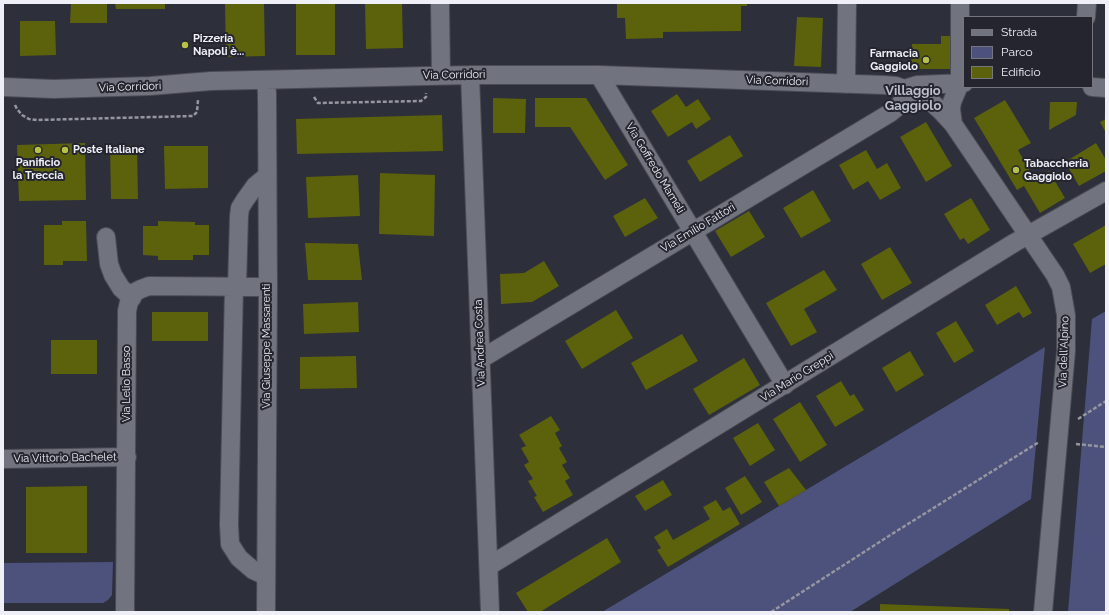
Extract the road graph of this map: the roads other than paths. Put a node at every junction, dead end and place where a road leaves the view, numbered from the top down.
1 (440, 3) edge
2 (847, 3) edge
3 (960, 3) edge
4 (1087, 3) edge
5 (1086, 16) edge
6 (470, 74) junction
7 (599, 75) junction
8 (433, 76) junction
9 (266, 80) junction
10 (962, 83) edge
11 (846, 84) junction
12 (1093, 87) edge
13 (1106, 88) edge
14 (904, 89) junction
15 (8, 94) edge
16 (953, 124) junction
17 (268, 176) junction
18 (1106, 191) edge
19 (692, 231) junction
20 (1028, 235) junction
21 (106, 237) dead end
22 (236, 286) junction
23 (268, 286) junction
24 (132, 298) junction
25 (480, 359) junction
26 (785, 385) junction
27 (127, 457) junction
28 (3, 459) edge
29 (489, 566) junction
30 (266, 576) junction
31 (125, 612) edge
32 (266, 612) edge
33 (490, 612) edge
34 (1043, 612) edge

1 - 8 street
2 - 11 street
3 - 10 street
4 - 5 street
6 - 7 street, Via Corridori
6 - 8 street, Via Corridori
6 - 25 street, Via Andrea Costa
7 - 11 street, Via Corridori
7 - 19 street, Via Goffredo Mameli
8 - 9 street, Via Corridori
9 - 15 street, Via Corridori
9 - 17 street, Via Giuseppe Massarenti
10 - 14 street
10 - 16 street
11 - 14 street, Via Corridori
12 - 13 street
14 - 16 street, Via dell'Alpino
14 - 19 street, Via Emilio Fattori
16 - 20 street, Via dell'Alpino
17 - 22 street
17 - 23 street, Via Giuseppe Massarenti
18 - 20 street, Via Mario Greppi
19 - 25 street, Via Emilio Fattori
19 - 26 street, Via Goffredo Mameli
20 - 26 street, Via Mario Greppi
20 - 34 street, Via dell'Alpino
21 - 24 street
22 - 23 street
22 - 24 street
22 - 30 street
23 - 30 street, Via Giuseppe Massarenti
24 - 27 street, Via Lelio Basso
25 - 29 street, Via Andrea Costa
26 - 29 street, Via Mario Greppi
27 - 28 street, Via Vittorio Bachelet
27 - 31 street, Via Lelio Basso
29 - 33 street, Via Andrea Costa
30 - 32 street, Via Giuseppe Massarenti

